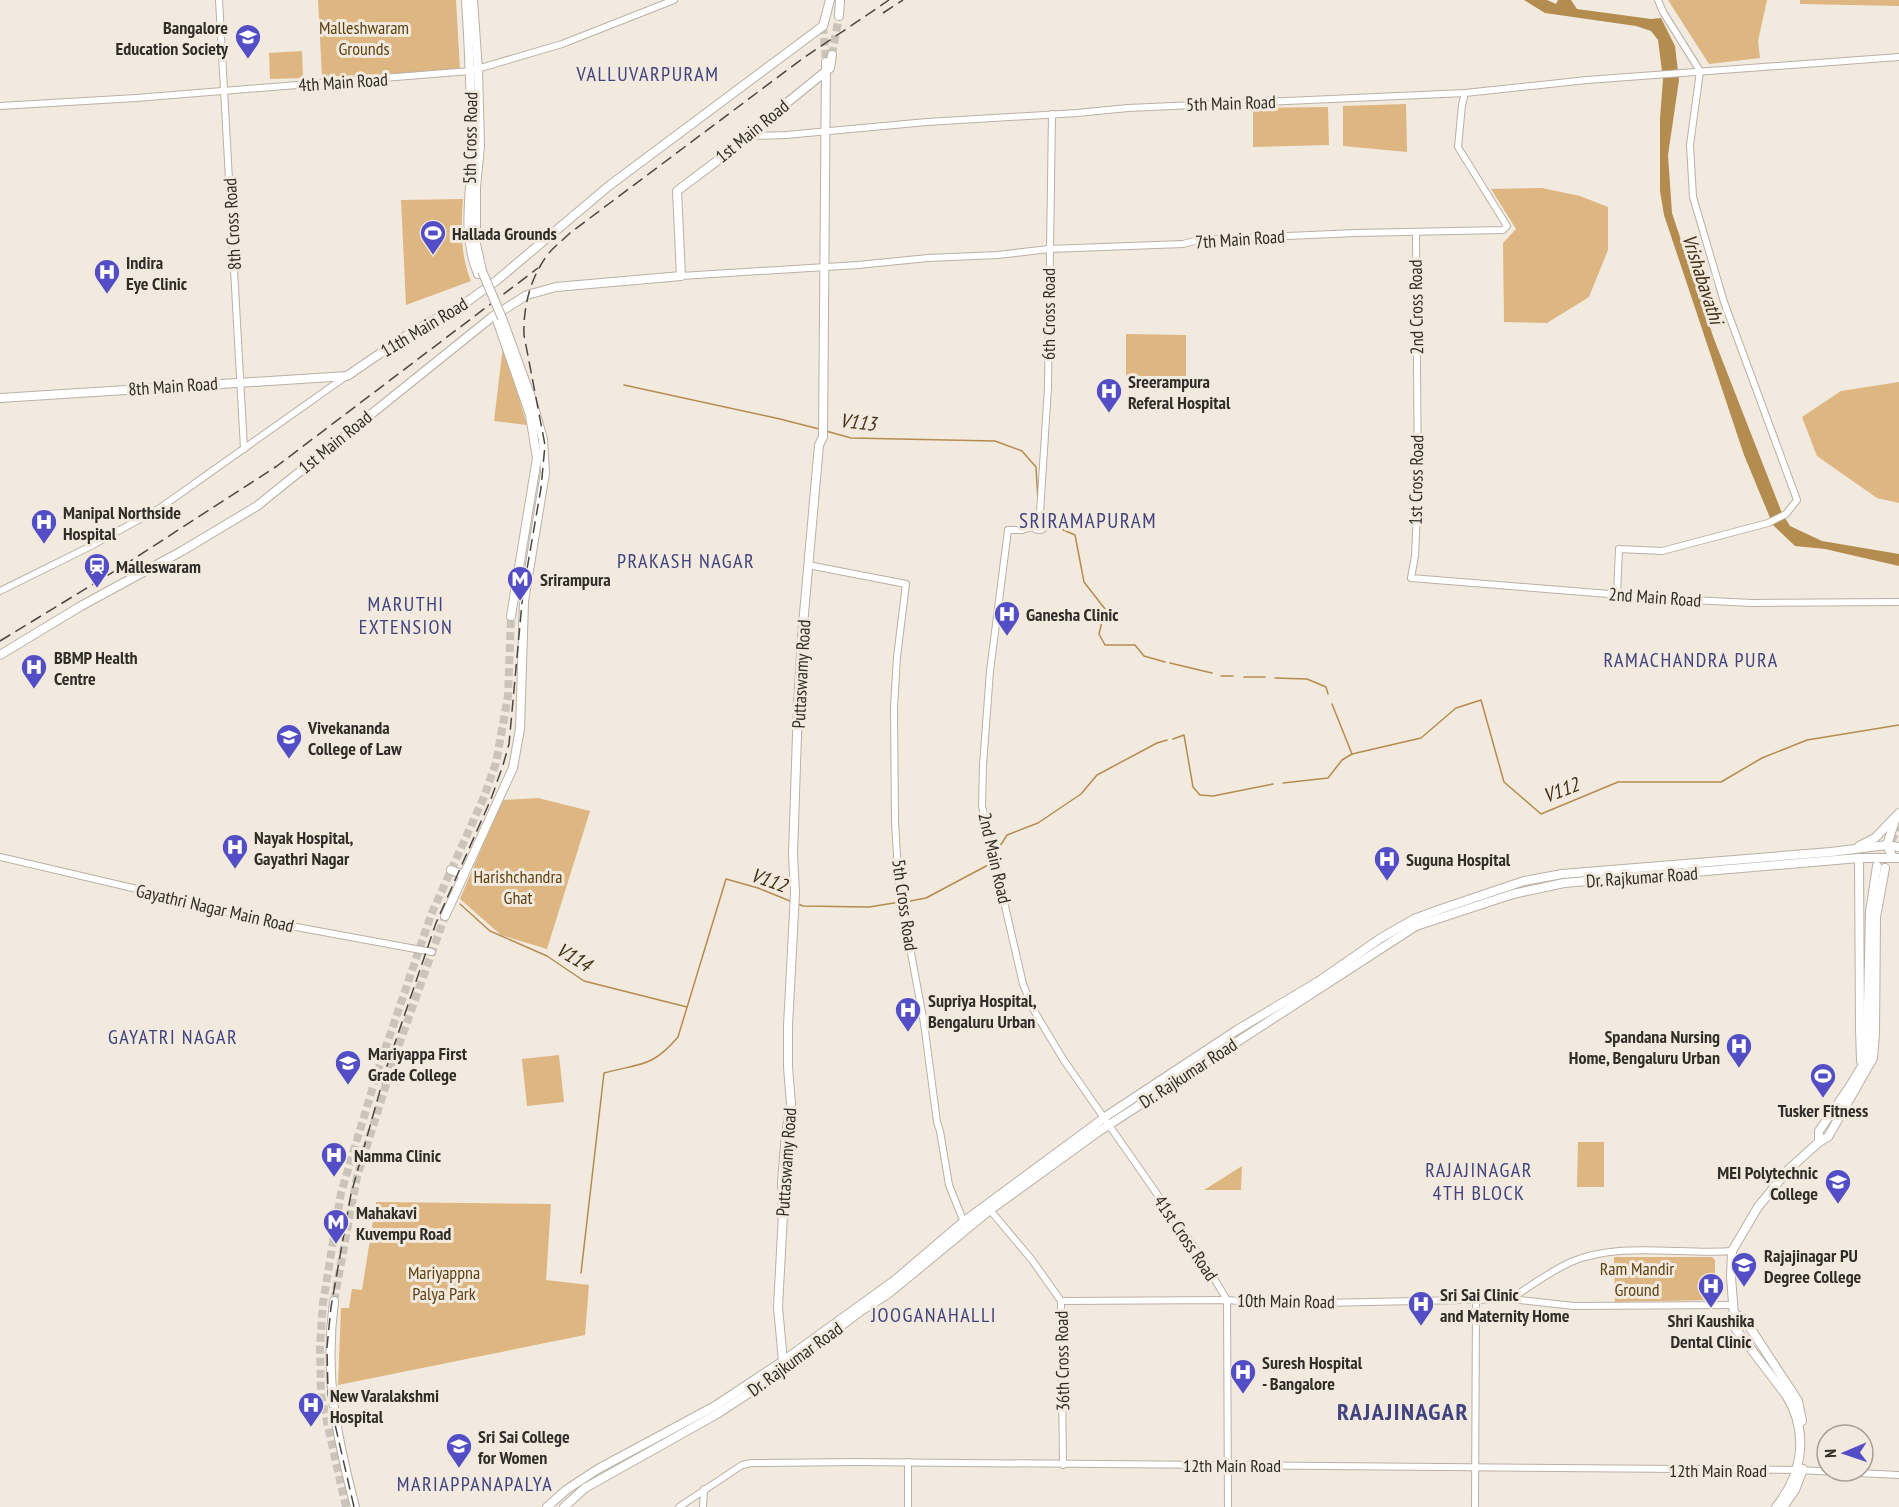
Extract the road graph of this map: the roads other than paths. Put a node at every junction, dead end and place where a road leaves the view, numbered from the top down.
1 (219, 0) edge
2 (465, 0) edge
3 (473, 0) edge
4 (674, 0) edge
5 (830, 0) edge
6 (840, 0) edge
7 (1658, 0) edge
8 (839, 16) tunnel mouth
9 (832, 55) tunnel mouth
10 (1899, 57) edge
11 (827, 67) junction
12 (474, 71) junction
13 (1700, 71) junction
14 (225, 90) junction
15 (1465, 93) junction
16 (0, 106) edge
17 (1052, 114) junction
18 (826, 132) junction
19 (750, 136) junction
20 (1416, 232) junction
21 (1049, 249) junction
22 (824, 266) junction
23 (681, 276) junction
24 (499, 319) junction
25 (346, 376) junction
26 (241, 382) junction
27 (1417, 382) joint
28 (0, 398) edge
29 (244, 449) junction
30 (1040, 513) junction
31 (1032, 526) junction
32 (808, 565) junction
33 (1411, 578) joint
34 (0, 591) edge
35 (1617, 594) junction
36 (1899, 602) edge
37 (511, 616) tunnel mouth
38 (0, 655) edge
39 (1898, 815) edge
40 (1887, 845) junction
41 (1899, 847) edge
42 (1851, 850) junction
43 (0, 857) edge
44 (1897, 857) edge
45 (1859, 858) junction
46 (451, 870) dead end
47 (464, 875) junction
48 (445, 916) tunnel mouth
49 (432, 952) dead end
50 (1862, 1066) junction
51 (1108, 1120) junction
52 (1819, 1142) junction
53 (990, 1210) junction
54 (965, 1225) junction
55 (1732, 1251) junction
56 (1511, 1299) junction
57 (1227, 1300) junction
58 (1476, 1300) junction
59 (334, 1301) tunnel mouth
60 (1061, 1301) junction
61 (1733, 1309) junction
62 (783, 1361) junction
63 (908, 1462) junction
64 (1063, 1465) junction
65 (1228, 1465) junction
66 (1475, 1469) junction
67 (1800, 1470) junction
68 (1899, 1475) edge
69 (704, 1489) junction
70 (355, 1507) edge
71 (547, 1507) edge
72 (564, 1507) edge
73 (679, 1507) edge
74 (704, 1507) edge
75 (908, 1507) edge
76 (1227, 1507) edge
77 (1475, 1507) edge
78 (1776, 1507) edge
79 (1782, 1507) edge

1 - 14 street, 8th Cross Road
2 - 12 main road, 5th Cross Road
3 - 12 main road, 5th Cross Road
4 - 12 street, 4th Main Road
5 - 25 main road, 11th Main Road
6 - 8 main road
7 - 13 street
9 - 11 main road
10 - 13 street, 5th Main Road
11 - 18 main road
11 - 19 main road, 1st Main Road
12 - 14 street, 4th Main Road
12 - 24 main road, 5th Cross Road
13 - 15 street, 5th Main Road
13 - 35 street
14 - 16 street, 4th Main Road
14 - 26 street, 8th Cross Road
15 - 17 street, 5th Main Road
15 - 20 street, 7th Main Road
17 - 18 street, 5th Main Road
17 - 21 street, 6th Cross Road
18 - 19 street, 5th Main Road
18 - 22 main road
19 - 23 main road, 1st Main Road
20 - 21 street, 7th Main Road
20 - 27 street, 2nd Cross Road
21 - 22 street, 7th Main Road
21 - 30 street, 6th Cross Road
22 - 23 street, 7th Main Road
22 - 32 main road, Puttaswamy Road
23 - 38 main road, 1st Main Road
24 - 37 main road
24 - 47 main road
25 - 26 main road, 8th Main Road
25 - 29 street, 11th Main Road
26 - 28 main road, 8th Main Road
26 - 29 street, 8th Cross Road
27 - 33 street, 1st Cross Road
29 - 34 street, 11th Main Road
30 - 31 street
30 - 31 street
31 - 51 street, 2nd Main Road
32 - 54 street, 5th Cross Road
32 - 62 main road, Puttaswamy Road
33 - 35 street, 2nd Main Road
35 - 36 street, 2nd Main Road
39 - 40 main road
39 - 42 main road
40 - 41 main road, Dr. Rajkumar Road
40 - 42 main road, Dr. Rajkumar Road
40 - 44 main road
42 - 51 main road, Dr. Rajkumar Road
43 - 49 street, Gayathri Nagar Main Road
44 - 45 main road, Dr. Rajkumar Road
45 - 50 main road
45 - 51 main road, Dr. Rajkumar Road
46 - 47 main road
47 - 48 main road
50 - 52 main road
50 - 52 main road
51 - 53 main road, Dr. Rajkumar Road
51 - 54 main road, Dr. Rajkumar Road
51 - 57 street, 41st Cross Road
52 - 55 main road
53 - 54 main road, Dr. Rajkumar Road
53 - 60 street, 36th Cross Road
54 - 62 main road, Dr. Rajkumar Road
54 - 72 main road, Dr. Rajkumar Road
55 - 56 street
55 - 61 main road
56 - 58 street, 10th Main Road
56 - 61 street, 10th Main Road
57 - 58 street, 10th Main Road
57 - 60 street, 10th Main Road
57 - 65 street, 41st Cross Road
58 - 66 street
59 - 70 main road
60 - 64 street, 36th Cross Road
61 - 67 main road
61 - 67 main road
62 - 71 main road, Dr. Rajkumar Road
63 - 64 street, 12th Main Road
63 - 69 street, 12th Main Road
63 - 75 street
64 - 65 street, 12th Main Road
65 - 66 street, 12th Main Road
65 - 76 street, 41st Cross Road
66 - 67 street, 12th Main Road
66 - 77 street
67 - 68 street, 12th Main Road
67 - 78 main road
67 - 79 main road
69 - 73 street, 12th Main Road
69 - 74 street

